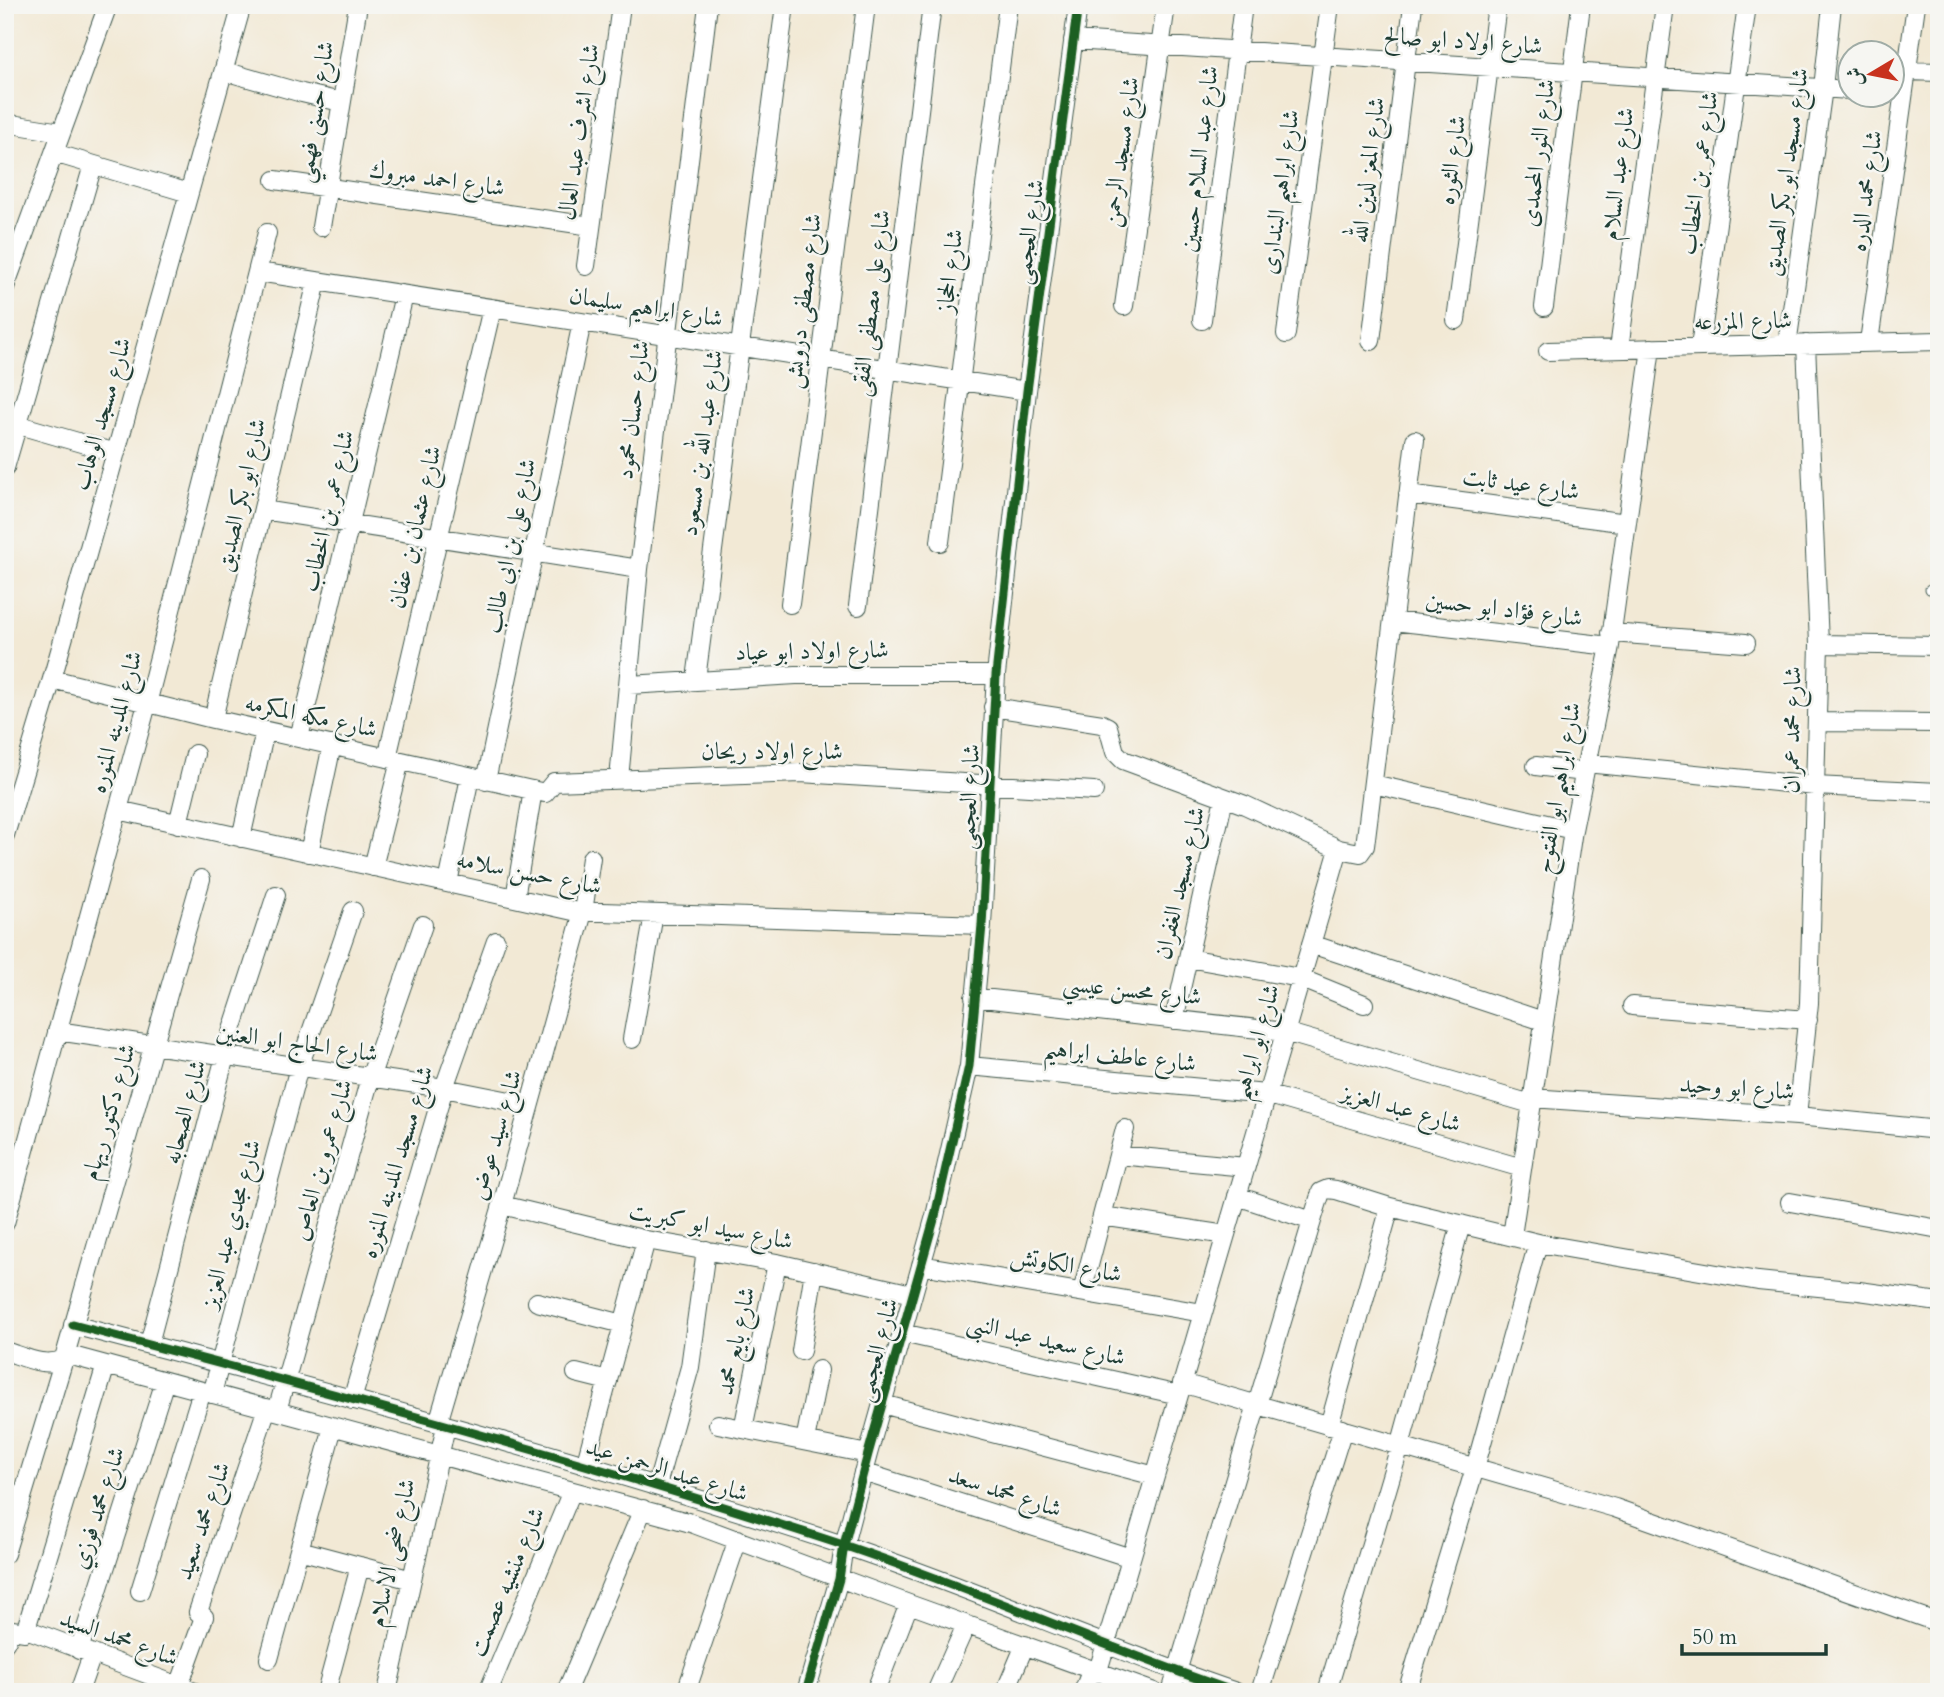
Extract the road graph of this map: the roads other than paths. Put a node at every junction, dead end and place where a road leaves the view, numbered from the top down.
1 (108, 5) edge
2 (242, 5) edge
3 (358, 5) edge
4 (621, 5) edge
5 (708, 5) edge
6 (785, 5) edge
7 (866, 5) edge
8 (932, 5) edge
9 (1008, 5) edge
10 (1078, 5) edge
11 (1166, 5) edge
12 (1243, 5) edge
13 (1330, 5) edge
14 (1413, 5) edge
15 (1497, 5) edge
16 (1581, 5) edge
17 (1665, 5) edge
18 (1747, 5) edge
19 (1832, 5) edge
20 (1916, 5) edge
21 (1073, 40) junction
22 (1160, 46) junction
23 (1237, 51) junction
24 (1323, 56) junction
25 (1406, 62) junction
26 (1489, 67) junction
27 (224, 71) junction
28 (1908, 71) junction
29 (1573, 72) junction
30 (1939, 72) edge
31 (1906, 75) edge
32 (1655, 77) junction
33 (1737, 83) junction
34 (1823, 88) junction
35 (1836, 89) edge
36 (341, 102) junction
37 (1896, 108) edge
38 (5, 123) edge
39 (61, 132) junction
40 (54, 153) junction
41 (93, 165) junction
42 (275, 180) dead end
43 (328, 187) junction
44 (189, 193) junction
45 (591, 226) junction
46 (321, 227) dead end
47 (267, 233) dead end
48 (586, 266) dead end
49 (257, 272) junction
50 (317, 281) junction
51 (5, 287) edge
52 (404, 295) junction
53 (1124, 306) dead end
54 (1544, 307) dead end
55 (492, 308) junction
56 (1202, 320) dead end
57 (1456, 320) dead end
58 (582, 322) junction
59 (1286, 334) dead end
60 (666, 335) junction
61 (1371, 341) dead end
62 (1939, 341) edge
63 (1869, 342) junction
64 (1806, 344) junction
65 (1787, 345) junction
66 (740, 346) junction
67 (1700, 347) junction
68 (1651, 348) junction
69 (1619, 349) junction
70 (1548, 351) dead end
71 (820, 359) junction
72 (888, 369) junction
73 (961, 381) junction
74 (1027, 391) junction
75 (12, 423) edge
76 (1415, 440) dead end
77 (116, 453) junction
78 (5, 468) edge
79 (1408, 494) junction
80 (263, 510) junction
81 (350, 523) junction
82 (1627, 523) junction
83 (438, 537) junction
84 (940, 542) dead end
85 (534, 553) junction
86 (639, 569) junction
87 (790, 604) dead end
88 (858, 606) dead end
89 (1393, 621) junction
90 (1610, 640) junction
91 (1746, 643) dead end
92 (1819, 644) junction
93 (1939, 646) edge
94 (996, 676) junction
95 (52, 679) junction
96 (695, 680) junction
97 (629, 685) junction
98 (147, 704) junction
99 (993, 708) junction
100 (213, 719) junction
101 (1816, 722) junction
102 (1939, 723) edge
103 (265, 731) junction
104 (299, 738) junction
105 (332, 745) junction
106 (195, 754) dead end
107 (394, 759) junction
108 (1536, 766) dead end
109 (1585, 768) junction
110 (478, 779) junction
111 (619, 779) junction
112 (989, 784) junction
113 (1373, 784) junction
114 (1815, 786) junction
115 (533, 790) junction
116 (1094, 791) dead end
117 (1939, 792) edge
118 (1224, 798) junction
119 (118, 810) junction
120 (178, 824) junction
121 (1573, 830) junction
122 (5, 835) edge
123 (241, 838) junction
124 (1339, 849) junction
125 (309, 853) junction
126 (591, 858) dead end
127 (373, 867) junction
128 (201, 879) dead end
129 (448, 883) junction
130 (276, 895) dead end
131 (515, 898) junction
132 (353, 911) dead end
133 (583, 912) junction
134 (654, 914) junction
135 (423, 925) dead end
136 (982, 925) junction
137 (496, 941) dead end
138 (1311, 944) junction
139 (1188, 958) junction
140 (1300, 978) junction
141 (974, 997) junction
142 (1364, 1004) dead end
143 (1632, 1006) dead end
144 (1174, 1020) junction
145 (1808, 1020) junction
146 (1544, 1021) junction
147 (57, 1031) junction
148 (1285, 1032) junction
149 (632, 1039) dead end
150 (153, 1046) junction
151 (224, 1057) junction
152 (969, 1066) junction
153 (299, 1068) junction
154 (370, 1078) junction
155 (444, 1088) junction
156 (1266, 1094) junction
157 (1531, 1101) junction
158 (529, 1105) junction
159 (1797, 1116) junction
160 (1125, 1129) dead end
161 (1939, 1130) edge
162 (1118, 1155) junction
163 (1245, 1167) junction
164 (1522, 1168) junction
165 (1237, 1196) junction
166 (1790, 1202) dead end
167 (502, 1205) junction
168 (1390, 1207) junction
169 (1102, 1216) junction
170 (1312, 1221) junction
171 (5, 1223) edge
172 (1461, 1224) junction
173 (1939, 1229) edge
174 (1226, 1235) junction
175 (1512, 1236) junction
176 (646, 1240) junction
177 (1538, 1243) junction
178 (706, 1250) junction
179 (777, 1263) junction
180 (921, 1265) junction
181 (814, 1271) junction
182 (1082, 1292) junction
183 (912, 1294) junction
184 (537, 1302) dead end
185 (1939, 1302) edge
186 (1203, 1314) junction
187 (623, 1324) junction
188 (73, 1325) junction
189 (902, 1333) junction
190 (149, 1344) junction
191 (5, 1351) edge
192 (801, 1351) dead end
193 (65, 1356) junction
194 (219, 1363) junction
195 (106, 1365) junction
196 (819, 1370) dead end
197 (576, 1373) dead end
198 (165, 1381) junction
199 (285, 1381) junction
200 (608, 1381) junction
201 (1181, 1389) junction
202 (207, 1392) junction
203 (352, 1400) junction
204 (882, 1404) junction
205 (1256, 1404) junction
206 (272, 1410) junction
207 (442, 1424) junction
208 (718, 1424) dead end
209 (333, 1426) junction
210 (1336, 1427) junction
211 (743, 1429) junction
212 (805, 1441) junction
213 (1400, 1446) junction
214 (868, 1454) junction
215 (439, 1455) junction
216 (585, 1465) junction
217 (1475, 1468) junction
218 (863, 1472) junction
219 (1155, 1476) junction
220 (657, 1485) junction
221 (572, 1491) junction
222 (643, 1509) junction
223 (738, 1539) junction
224 (844, 1545) junction
225 (299, 1550) junction
226 (5, 1553) edge
227 (1131, 1558) junction
228 (360, 1566) junction
229 (839, 1579) junction
230 (412, 1580) junction
231 (141, 1591) dead end
232 (909, 1604) junction
233 (1939, 1623) edge
234 (966, 1625) junction
235 (26, 1629) junction
236 (5, 1643) edge
237 (1106, 1645) junction
238 (1025, 1646) junction
239 (85, 1652) junction
240 (269, 1659) dead end
241 (1095, 1670) junction
242 (1178, 1672) junction
243 (187, 1689) edge
244 (79, 1692) edge
245 (326, 1692) edge
246 (387, 1692) edge
247 (488, 1692) edge
248 (566, 1692) edge
249 (686, 1692) edge
250 (806, 1692) edge
251 (875, 1692) edge
252 (936, 1692) edge
253 (1005, 1692) edge
254 (1083, 1692) edge
255 (1154, 1692) edge
256 (1171, 1692) edge
257 (1236, 1692) edge
258 (1260, 1692) edge
259 (1327, 1692) edge
260 (1407, 1692) edge

1 - 39 street
2 - 27 street, شارع مسجد الوهاب
3 - 36 street, شارع حسنى فهمي
4 - 45 street, شارع اشرف عبد العال
5 - 60 street, شارع حسان محمود
6 - 66 street, شارع عبد الله بن مسعود
7 - 71 street, شارع مصطفى درويش
8 - 72 street, شارع على مصطفى الفقى
9 - 73 street, شارع الحجاز
10 - 21 street, شارع العجمى
11 - 22 street, شارع مسجد الرحمن
12 - 23 street, شارع عبد السلام حسين
13 - 24 street, شارع ابراهيم البندارى
14 - 25 street, شارع المعز لدين الله
15 - 26 street, شارع الثوره
16 - 29 street, شارع النور المحمدى
17 - 32 street, شارع عبد السلام
18 - 33 street, شارع عمر بن الخطاب
19 - 34 street, شارع مسجد ابو بكر الصديق
20 - 28 street, شارع محمد الدره
21 - 22 street, شارع اولاد ابو صالح
21 - 74 street, شارع العجمى
22 - 23 street, شارع اولاد ابو صالح
22 - 53 street, شارع مسجد الرحمن
23 - 24 street, شارع اولاد ابو صالح
23 - 56 street, شارع عبد السلام حسين
24 - 25 street, شارع اولاد ابو صالح
24 - 59 street, شارع ابراهيم البندارى
25 - 26 street, شارع اولاد ابو صالح
25 - 61 street, شارع المعز لدين الله
26 - 29 street, شارع اولاد ابو صالح
26 - 57 street, شارع الثوره
27 - 36 street
27 - 44 street, شارع مسجد الوهاب
28 - 30 street
28 - 31 street, شارع محمد الدره
29 - 32 street, شارع اولاد ابو صالح
29 - 54 street, شارع النور المحمدى
32 - 33 street, شارع اولاد ابو صالح
32 - 69 street, شارع عبد السلام
33 - 34 street, شارع اولاد ابو صالح
33 - 67 street, شارع عمر بن الخطاب
34 - 35 street, شارع اولاد ابو صالح
34 - 65 street, شارع مسجد ابو بكر الصديق
36 - 43 street, شارع حسنى فهمي
37 - 63 street, شارع محمد الدره
38 - 39 street
39 - 40 street
40 - 41 street
40 - 51 street
41 - 44 street
41 - 75 street
42 - 43 street, شارع احمد مبروك
43 - 45 street, شارع احمد مبروك
43 - 46 street, شارع حسنى فهمي
44 - 77 street, شارع مسجد الوهاب
45 - 48 street, شارع اشرف عبد العال
47 - 49 street, شارع المدينه المنوره
49 - 50 street, شارع ابراهيم سليمان
49 - 98 street, شارع المدينه المنوره
50 - 52 street, شارع ابراهيم سليمان
50 - 80 street, شارع ابو بكر الصديق
52 - 55 street, شارع ابراهيم سليمان
52 - 81 street, شارع عمر بن الخطاب
55 - 58 street, شارع ابراهيم سليمان
55 - 83 street, شارع عثمان بن عفان
58 - 60 street, شارع ابراهيم سليمان
58 - 85 street, شارع على بن ابى طالب
60 - 66 street, شارع ابراهيم سليمان
60 - 86 street, شارع حسان محمود
62 - 63 street, شارع المزرعه
63 - 64 street, شارع المزرعه
64 - 65 street, شارع المزرعه
64 - 92 street, شارع محمد عمران
65 - 67 street, شارع المزرعه
66 - 71 street, شارع ابراهيم سليمان
66 - 96 street, شارع عبد الله بن مسعود
67 - 68 street, شارع المزرعه
68 - 69 street, شارع المزرعه
68 - 82 street, شارع ابراهيم ابو الفتوح
69 - 70 street, شارع المزرعه
71 - 72 street, شارع ابراهيم سليمان
71 - 87 street, شارع مصطفى درويش
72 - 73 street, شارع ابراهيم سليمان
72 - 88 street, شارع على مصطفى الفقى
73 - 74 street, شارع ابراهيم سليمان
73 - 84 street, شارع الحجاز
74 - 94 street, شارع العجمى
75 - 77 street
75 - 78 street
76 - 79 street
77 - 95 street, شارع مسجد الوهاب
79 - 82 street, شارع عيد ثابت
79 - 89 street
80 - 81 street
80 - 100 street, شارع ابو بكر الصديق
81 - 83 street
81 - 104 street, شارع عمر بن الخطاب
82 - 90 street, شارع ابراهيم ابو الفتوح
83 - 85 street
83 - 107 street, شارع عثمان بن عفان
85 - 86 street
85 - 110 street, شارع على بن ابى طالب
86 - 97 street, شارع حسان محمود
89 - 90 street, شارع فؤاد ابو حسين
89 - 113 street
90 - 91 street, شارع فؤاد ابو حسين
90 - 109 street, شارع ابراهيم ابو الفتوح
92 - 93 street
92 - 101 street, شارع محمد عمران
94 - 96 street, شارع اولاد ابو عياد
94 - 99 street, شارع العجمى
95 - 98 street, شارع مكه المكرمه
95 - 122 street, شارع مسجد الوهاب
96 - 97 street, شارع اولاد ابو عياد
97 - 111 street, شارع حسان محمود
98 - 100 street, شارع مكه المكرمه
98 - 119 street, شارع المدينه المنوره
99 - 112 street, شارع العجمى
99 - 118 street
100 - 103 street, شارع مكه المكرمه
101 - 102 street
101 - 114 street, شارع محمد عمران
103 - 104 street, شارع مكه المكرمه
103 - 123 street
104 - 105 street, شارع مكه المكرمه
105 - 107 street, شارع مكه المكرمه
105 - 125 street
106 - 120 street
107 - 110 street, شارع مكه المكرمه
107 - 127 street
108 - 109 street
109 - 114 street
109 - 121 street, شارع ابراهيم ابو الفتوح
110 - 115 street, شارع مكه المكرمه
110 - 129 street, شارع على بن ابى طالب
111 - 112 street, شارع اولاد ريحان
111 - 115 street, شارع اولاد ريحان
112 - 116 street, شارع اولاد ريحان
112 - 136 street, شارع العجمى
113 - 121 street
113 - 124 street
114 - 117 street
114 - 145 street, شارع محمد عمران
115 - 131 street
118 - 124 street
118 - 139 street, شارع مسجد الغفران
119 - 120 street, شارع حسن سلامه
119 - 147 street, شارع المدينه المنوره
120 - 123 street, شارع حسن سلامه
121 - 146 street, شارع ابراهيم ابو الفتوح
123 - 125 street, شارع حسن سلامه
124 - 138 street, شارع ابو ابراهيم
125 - 127 street, شارع حسن سلامه
126 - 133 street, شارع سيد عوض
127 - 129 street, شارع حسن سلامه
128 - 150 street, شارع دكتور ريهام
129 - 131 street, شارع حسن سلامه
130 - 151 street, شارع الصحابه
131 - 133 street, شارع حسن سلامه
132 - 153 street, شارع مجدي عبد العزيز
133 - 134 street, شارع حسن سلامه
133 - 158 street, شارع سيد عوض
134 - 136 street, شارع حسن سلامه
134 - 149 street
135 - 154 street, شارع عمرو بن العاص
136 - 141 street, شارع العجمى
137 - 155 street, شارع مسجد المدينه المنوره
138 - 140 street, شارع ابو ابراهيم
138 - 146 street
139 - 140 street
139 - 144 street, شارع مسجد الغفران
140 - 142 street
140 - 148 street, شارع ابو ابراهيم
141 - 144 street, شارع محسن عيسي
141 - 152 street, شارع العجمى
143 - 145 street
144 - 148 street, شارع محسن عيسي
145 - 159 street, شارع محمد عمران
146 - 157 street, شارع ابراهيم ابو الفتوح
147 - 150 street, شارع الحاج ابو العنين
147 - 171 street, شارع المدينه المنوره
148 - 156 street, شارع ابو ابراهيم
148 - 157 street, شارع محسن عيسي
150 - 151 street, شارع الحاج ابو العنين
150 - 188 street, شارع دكتور ريهام
151 - 153 street, شارع الحاج ابو العنين
151 - 190 street, شارع الصحابه
152 - 156 street, شارع عاطف ابراهيم
152 - 180 street, شارع العجمى
153 - 154 street, شارع الحاج ابو العنين
153 - 194 street, شارع مجدي عبد العزيز
154 - 155 street, شارع الحاج ابو العنين
154 - 199 street, شارع عمرو بن العاص
155 - 158 street, شارع الحاج ابو العنين
155 - 203 street, شارع مسجد المدينه المنوره
156 - 163 street, شارع ابو ابراهيم
156 - 164 street, شارع عبد العزيز
157 - 159 street, شارع ابو وحيد
157 - 164 street, شارع ابراهيم ابو الفتوح
158 - 167 street, شارع سيد عوض
159 - 161 street, شارع ابو وحيد
160 - 162 street
162 - 163 street
162 - 169 street
163 - 165 street, شارع ابو ابراهيم
164 - 175 street, شارع ابراهيم ابو الفتوح
165 - 170 street
165 - 174 street, شارع ابو ابراهيم
166 - 173 street
167 - 176 street, شارع سيد ابو كبريت
167 - 207 street, شارع سيد عوض
168 - 170 street
168 - 172 street
168 - 210 street
169 - 174 street
169 - 182 street
170 - 205 street
172 - 175 street
172 - 213 street
174 - 186 street, شارع ابو ابراهيم
175 - 177 street
176 - 178 street, شارع سيد ابو كبريت
176 - 187 street
177 - 185 street
177 - 217 street
178 - 179 street, شارع سيد ابو كبريت
178 - 220 street
179 - 181 street, شارع سيد ابو كبريت
179 - 211 street, شارع بايع محمد
180 - 182 street, شارع الكاوتش
180 - 183 street, شارع العجمى
181 - 183 street, شارع سيد ابو كبريت
181 - 192 street
182 - 186 street, شارع الكاوتش
183 - 189 street, شارع العجمى
184 - 187 street
186 - 201 street, شارع ابو ابراهيم
187 - 200 street
188 - 190 street, شارع عبد الرحمن عيد
188 - 193 street, شارع دكتور ريهام
189 - 201 street, شارع سعيد عبد النبى
189 - 204 street, شارع العجمى
190 - 194 street, شارع عبد الرحمن عيد
191 - 193 street, شارع عبد الرحمن عيد
193 - 195 street, شارع عبد الرحمن عيد
193 - 226 street, شارع دكتور ريهام
194 - 199 street, شارع عبد الرحمن عيد
194 - 202 street, شارع مجدي عبد العزيز
195 - 198 street, شارع عبد الرحمن عيد
195 - 235 street
196 - 212 street
197 - 200 street
198 - 202 street, شارع عبد الرحمن عيد
198 - 239 street, شارع محمد فوزي
199 - 203 street, شارع عبد الرحمن عيد
199 - 206 street, شارع عمرو بن العاص
200 - 216 street
201 - 205 street, شارع سعيد عبد النبى
201 - 219 street, شارع ابو ابراهيم
202 - 206 street, شارع عبد الرحمن عيد
202 - 231 street, شارع مجدي عبد العزيز
203 - 207 street, شارع عبد الرحمن عيد
204 - 214 street, شارع العجمى
204 - 219 street
205 - 210 street, شارع سعيد عبد النبى
205 - 242 street
206 - 209 street, شارع عبد الرحمن عيد
206 - 243 street, شارع محمد سعيد
207 - 215 street, شارع ضحى الاسلام
207 - 216 street, شارع عبد الرحمن عيد
208 - 211 street
209 - 215 street, شارع عبد الرحمن عيد
209 - 225 street
210 - 213 street, شارع سعيد عبد النبى
210 - 258 street
211 - 212 street
212 - 214 street
213 - 217 street, شارع سعيد عبد النبى
213 - 259 street
214 - 218 street, شارع العجمى
215 - 221 street, شارع عبد الرحمن عيد
215 - 230 street, شارع ضحى الاسلام
216 - 220 street, شارع عبد الرحمن عيد
217 - 233 street, شارع سعيد عبد النبى
217 - 260 street
218 - 224 street, شارع العجمى
218 - 227 street, شارع محمد سعد
219 - 227 street, شارع ابو ابراهيم
220 - 224 street, شارع عبد الرحمن عيد
221 - 222 street, شارع عبد الرحمن عيد
221 - 247 street, شارع منشيه عصمت
222 - 223 street, شارع عبد الرحمن عيد
222 - 248 street
223 - 229 street, شارع عبد الرحمن عيد
223 - 249 street
224 - 229 street, شارع العجمى
224 - 237 street, شارع عبد الرحمن عيد
225 - 228 street
225 - 240 street
227 - 237 street, شارع ابو ابراهيم
228 - 230 street
228 - 245 street
229 - 232 street, شارع عبد الرحمن عيد
229 - 250 street, شارع العجمى
230 - 246 street, شارع ضحى الاسلام
232 - 234 street, شارع عبد الرحمن عيد
232 - 251 street
234 - 238 street, شارع عبد الرحمن عيد
234 - 252 street
235 - 236 street
235 - 239 street, شارع محمد السيد
237 - 241 street, شارع ابو ابراهيم
237 - 242 street, شارع عبد الرحمن عيد
238 - 241 street, شارع عبد الرحمن عيد
238 - 253 street
239 - 243 street, شارع محمد السيد
239 - 244 street, شارع محمد فوزي
241 - 254 street, شارع ابو ابراهيم
241 - 255 street, شارع عبد الرحمن عيد
242 - 256 street
242 - 257 street, شارع عبد الرحمن عيد

